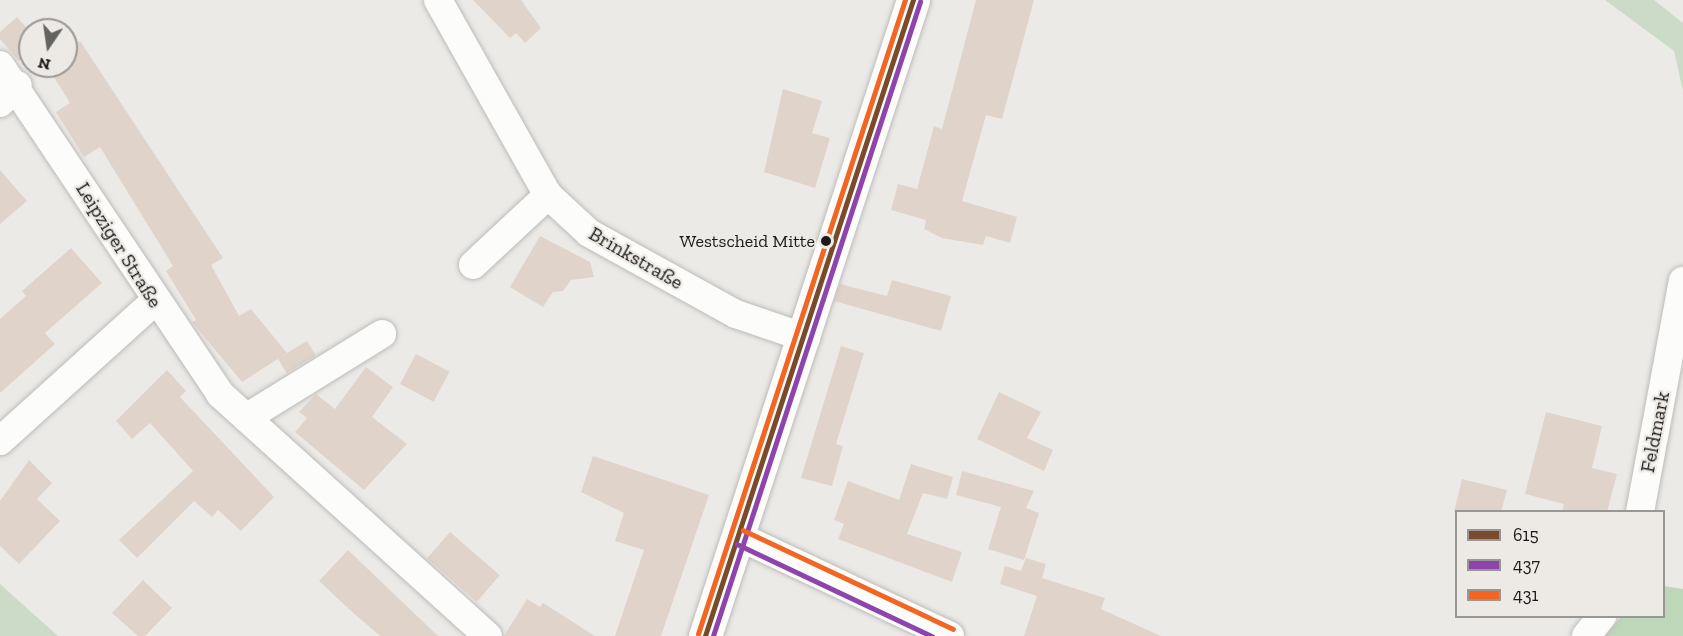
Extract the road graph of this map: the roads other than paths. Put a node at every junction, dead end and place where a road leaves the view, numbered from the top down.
1 (438, 0) edge
2 (913, 0) edge
3 (6, 84) edge
4 (548, 195) junction
5 (472, 265) dead end
6 (1683, 281) edge
7 (155, 301) junction
8 (382, 334) dead end
9 (806, 338) junction
10 (246, 418) junction
11 (0, 441) edge
12 (1640, 510) edge
13 (740, 537) junction
14 (1600, 618) edge
15 (488, 636) edge
16 (705, 636) edge
17 (950, 636) edge
18 (1586, 636) edge

1 - 4 street, Brinkstraße
2 - 9 main road
3 - 7 street, Leipziger Straße
4 - 5 street
4 - 9 street, Brinkstraße
6 - 12 street, Feldmark
7 - 10 street, Leipziger Straße
7 - 11 street
8 - 10 street
9 - 13 main road
10 - 15 street, Leipziger Straße
13 - 16 main road
13 - 17 street
14 - 18 street

